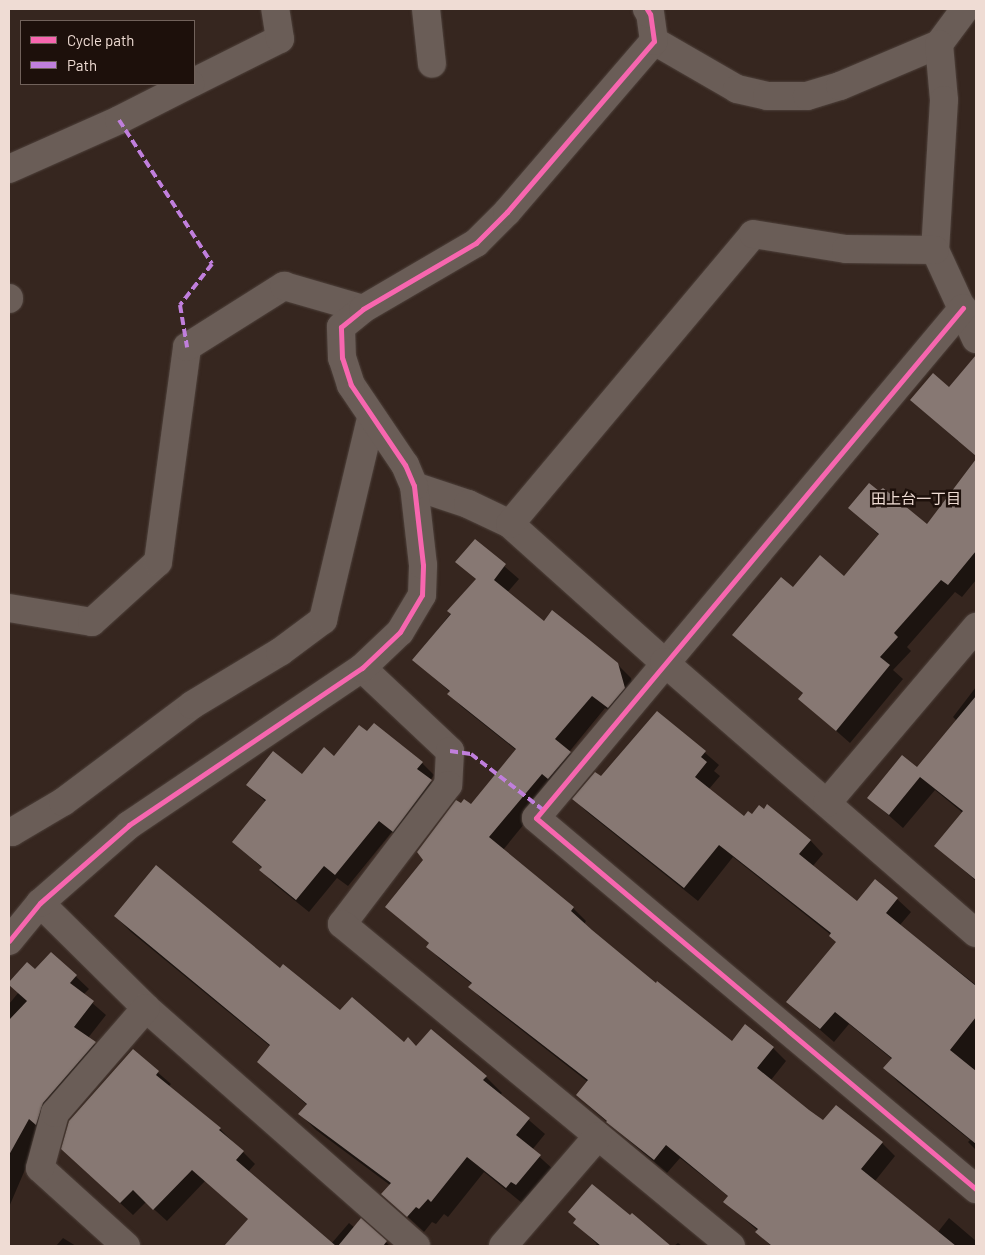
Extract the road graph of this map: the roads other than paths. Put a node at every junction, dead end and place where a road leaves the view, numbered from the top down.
1 (275, 9) edge
2 (426, 9) edge
3 (647, 9) edge
4 (964, 9) edge
5 (654, 41) junction
6 (939, 44) junction
7 (432, 64) dead end
8 (195, 81) edge
9 (188, 85) edge
10 (9, 169) edge
11 (935, 250) junction
12 (363, 309) junction
13 (972, 326) edge
14 (371, 418) junction
15 (414, 486) junction
16 (510, 524) junction
17 (9, 608) edge
18 (976, 627) edge
19 (664, 662) junction
20 (362, 668) junction
21 (827, 803) junction
22 (10, 833) edge
23 (40, 903) junction
24 (976, 932) edge
25 (9, 941) edge
26 (146, 1008) junction
27 (598, 1136) junction
28 (976, 1189) edge
29 (126, 1246) edge
30 (416, 1246) edge
31 (502, 1246) edge
32 (730, 1246) edge

1 - 8 street
2 - 7 street
3 - 5 street
4 - 6 street
5 - 6 street
5 - 12 street
6 - 11 street
9 - 10 street
11 - 13 street
11 - 16 street
12 - 14 street
12 - 17 street
13 - 19 street
14 - 15 street
14 - 22 street
15 - 16 street
15 - 20 street
16 - 19 street
18 - 21 street
19 - 21 street
19 - 28 street
20 - 23 street
20 - 27 street
21 - 24 street
23 - 25 street
23 - 26 street
26 - 29 street
26 - 30 street
27 - 31 street
27 - 32 street

